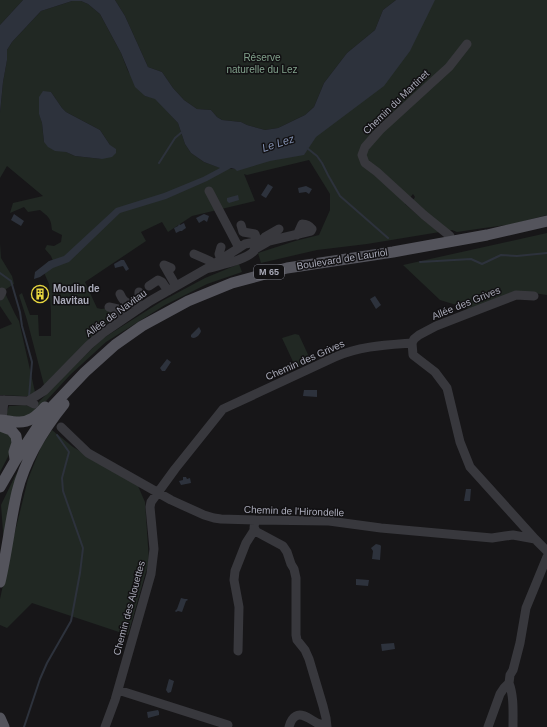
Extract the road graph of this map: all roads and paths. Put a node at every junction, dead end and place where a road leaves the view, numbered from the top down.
1 (467, 44) dead end
2 (209, 191) dead end
3 (547, 221) edge
4 (241, 225) dead end
5 (279, 229) dead end
6 (297, 235) dead end
7 (451, 241) junction
8 (254, 246) junction
9 (221, 247) dead end
10 (239, 248) junction
11 (194, 254) dead end
12 (221, 259) junction
13 (209, 267) junction
14 (171, 268) dead end
15 (149, 286) dead end
16 (172, 288) junction
17 (139, 292) dead end
18 (120, 294) dead end
19 (534, 296) dead end
20 (109, 307) dead end
21 (136, 307) junction
22 (125, 318) junction
23 (142, 326) junction
24 (412, 343) junction
25 (85, 372) junction
26 (2, 400) edge
27 (1, 423) edge
28 (61, 427) dead end
29 (15, 461) junction
30 (0, 487) edge
31 (158, 493) junction
32 (518, 520) junction
33 (255, 525) junction
34 (513, 535) junction
35 (535, 539) junction
36 (547, 551) edge
37 (547, 557) edge
38 (0, 582) edge
39 (238, 650) dead end
40 (509, 683) junction
41 (118, 690) junction
42 (0, 718) edge
43 (327, 726) edge
44 (4, 727) edge
45 (105, 727) edge
46 (227, 727) edge
47 (289, 727) edge
48 (488, 727) edge
49 (513, 727) edge

1 - 7 street, Chemin du Martinet
2 - 10 street
3 - 7 main road, Boulevard de Lauriol / M 65
4 - 8 street
5 - 8 street
6 - 8 street
7 - 23 main road, Boulevard de Lauriol / M 65
8 - 10 street, Allée de Navitau
8 - 13 street, Allée de Navitau
9 - 12 street
10 - 12 street, Allée de Navitau
11 - 13 street
12 - 13 street, Allée de Navitau
13 - 16 street, Allée de Navitau
14 - 16 street
15 - 16 street
16 - 21 street, Allée de Navitau
17 - 21 street
18 - 21 street
19 - 24 street, Allée des Grives
20 - 22 street
21 - 22 street, Allée de Navitau
22 - 26 street, Allée de Navitau
23 - 25 main road, Boulevard de Lauriol / M 65
23 - 38 main road, M 65
24 - 31 street, Chemin des Grives
24 - 32 street
25 - 27 main road, M 65
25 - 29 main road, Boulevard de Lauriol / M 65
26 - 27 street
27 - 29 main road, M 65
28 - 31 street, Chemin de l'Hirondelle
29 - 30 main road, M 65
31 - 33 street, Chemin de l'Hirondelle
31 - 41 street, Chemin des Alouettes
32 - 34 street
32 - 35 street
33 - 34 street, Chemin de l'Hirondelle
33 - 39 street
33 - 43 street
34 - 35 street, Chemin de l'Hirondelle
35 - 36 street
37 - 40 street
40 - 48 street
40 - 49 street
41 - 45 street, Chemin des Alouettes
41 - 46 street
42 - 44 main road
43 - 47 street

